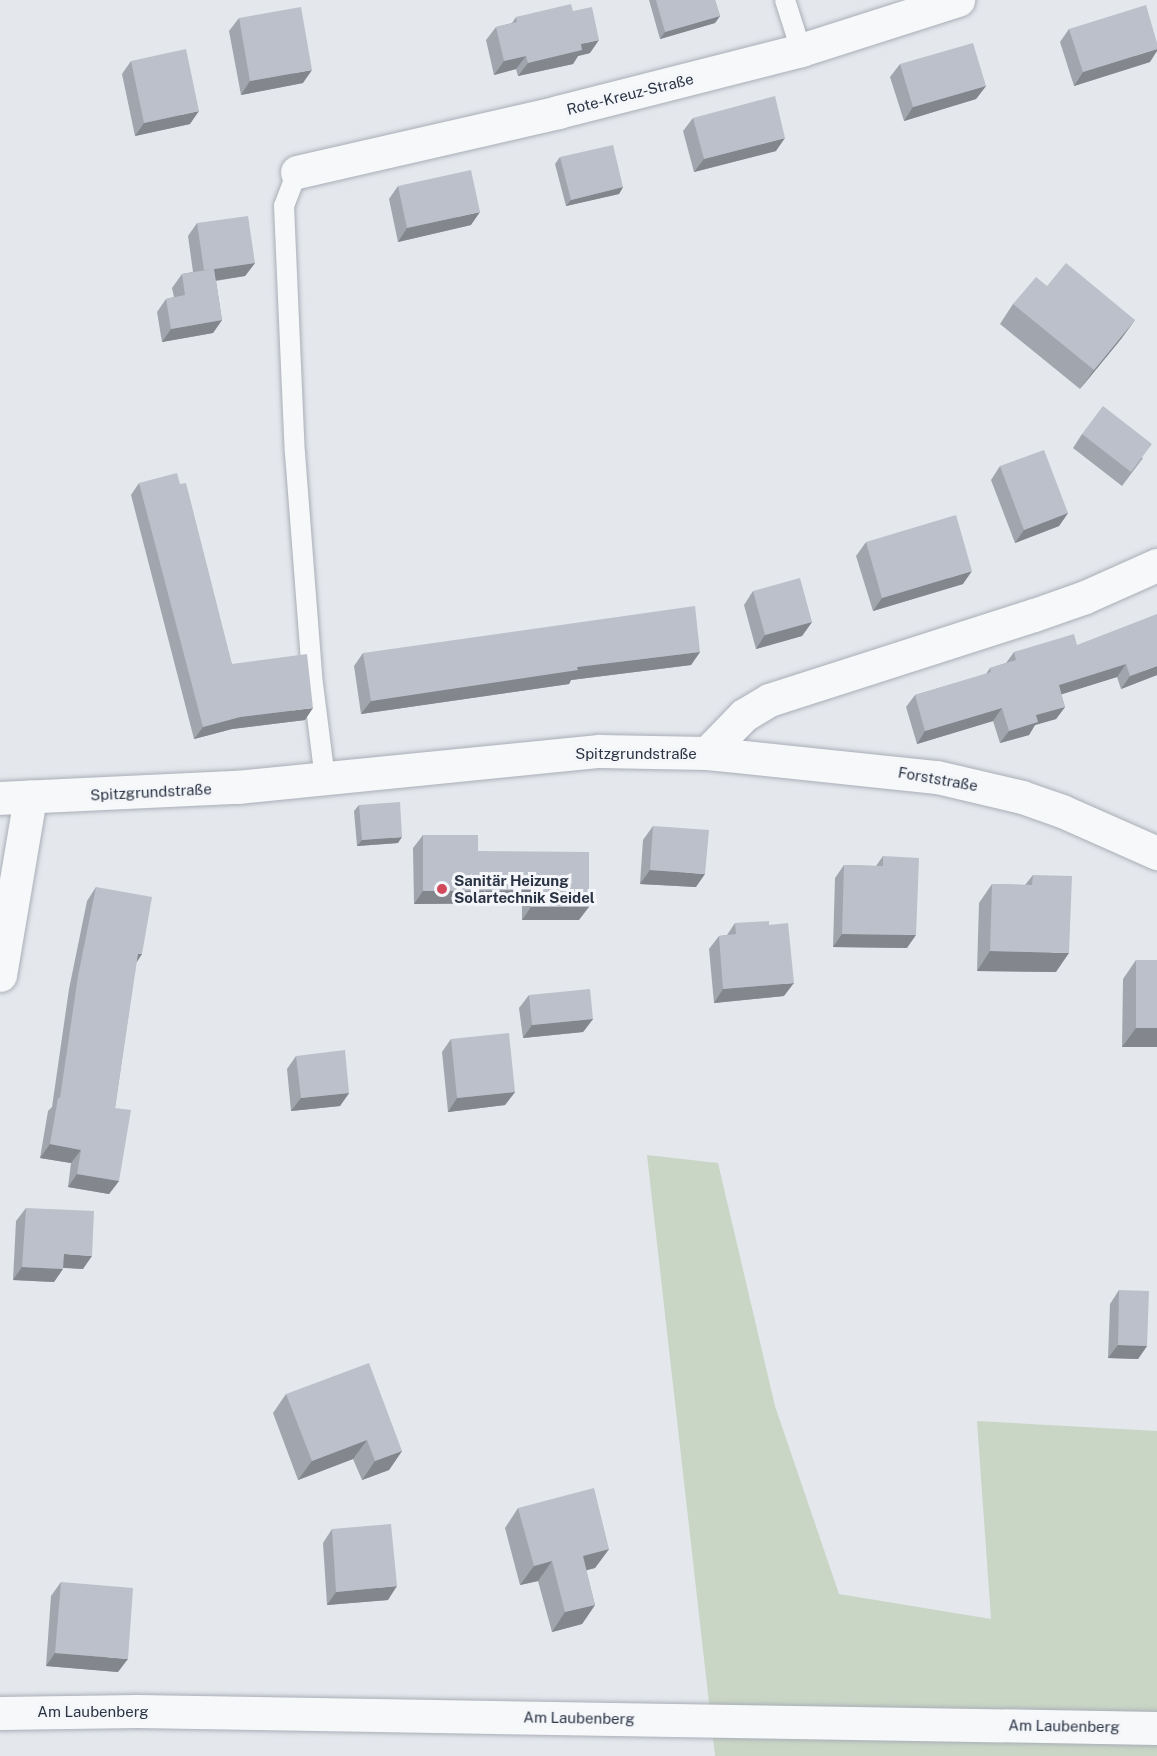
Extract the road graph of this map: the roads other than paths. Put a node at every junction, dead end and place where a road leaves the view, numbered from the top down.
1 (785, 0) edge
2 (958, 0) edge
3 (801, 50) junction
4 (297, 172) joint
5 (1157, 565) edge
6 (707, 753) junction
7 (326, 779) junction
8 (15, 798) edge
9 (1157, 854) edge
10 (0, 975) edge
11 (0, 1713) edge
12 (1157, 1728) edge

1 - 3 lane
2 - 3 street, Rote-Kreuz-Straße
3 - 4 street, Rote-Kreuz-Straße
4 - 7 lane
5 - 6 street, Spitzgrundstraße
6 - 7 street, Spitzgrundstraße
6 - 9 street, Forststraße
7 - 8 street, Spitzgrundstraße
8 - 10 street
11 - 12 street, Am Laubenberg

